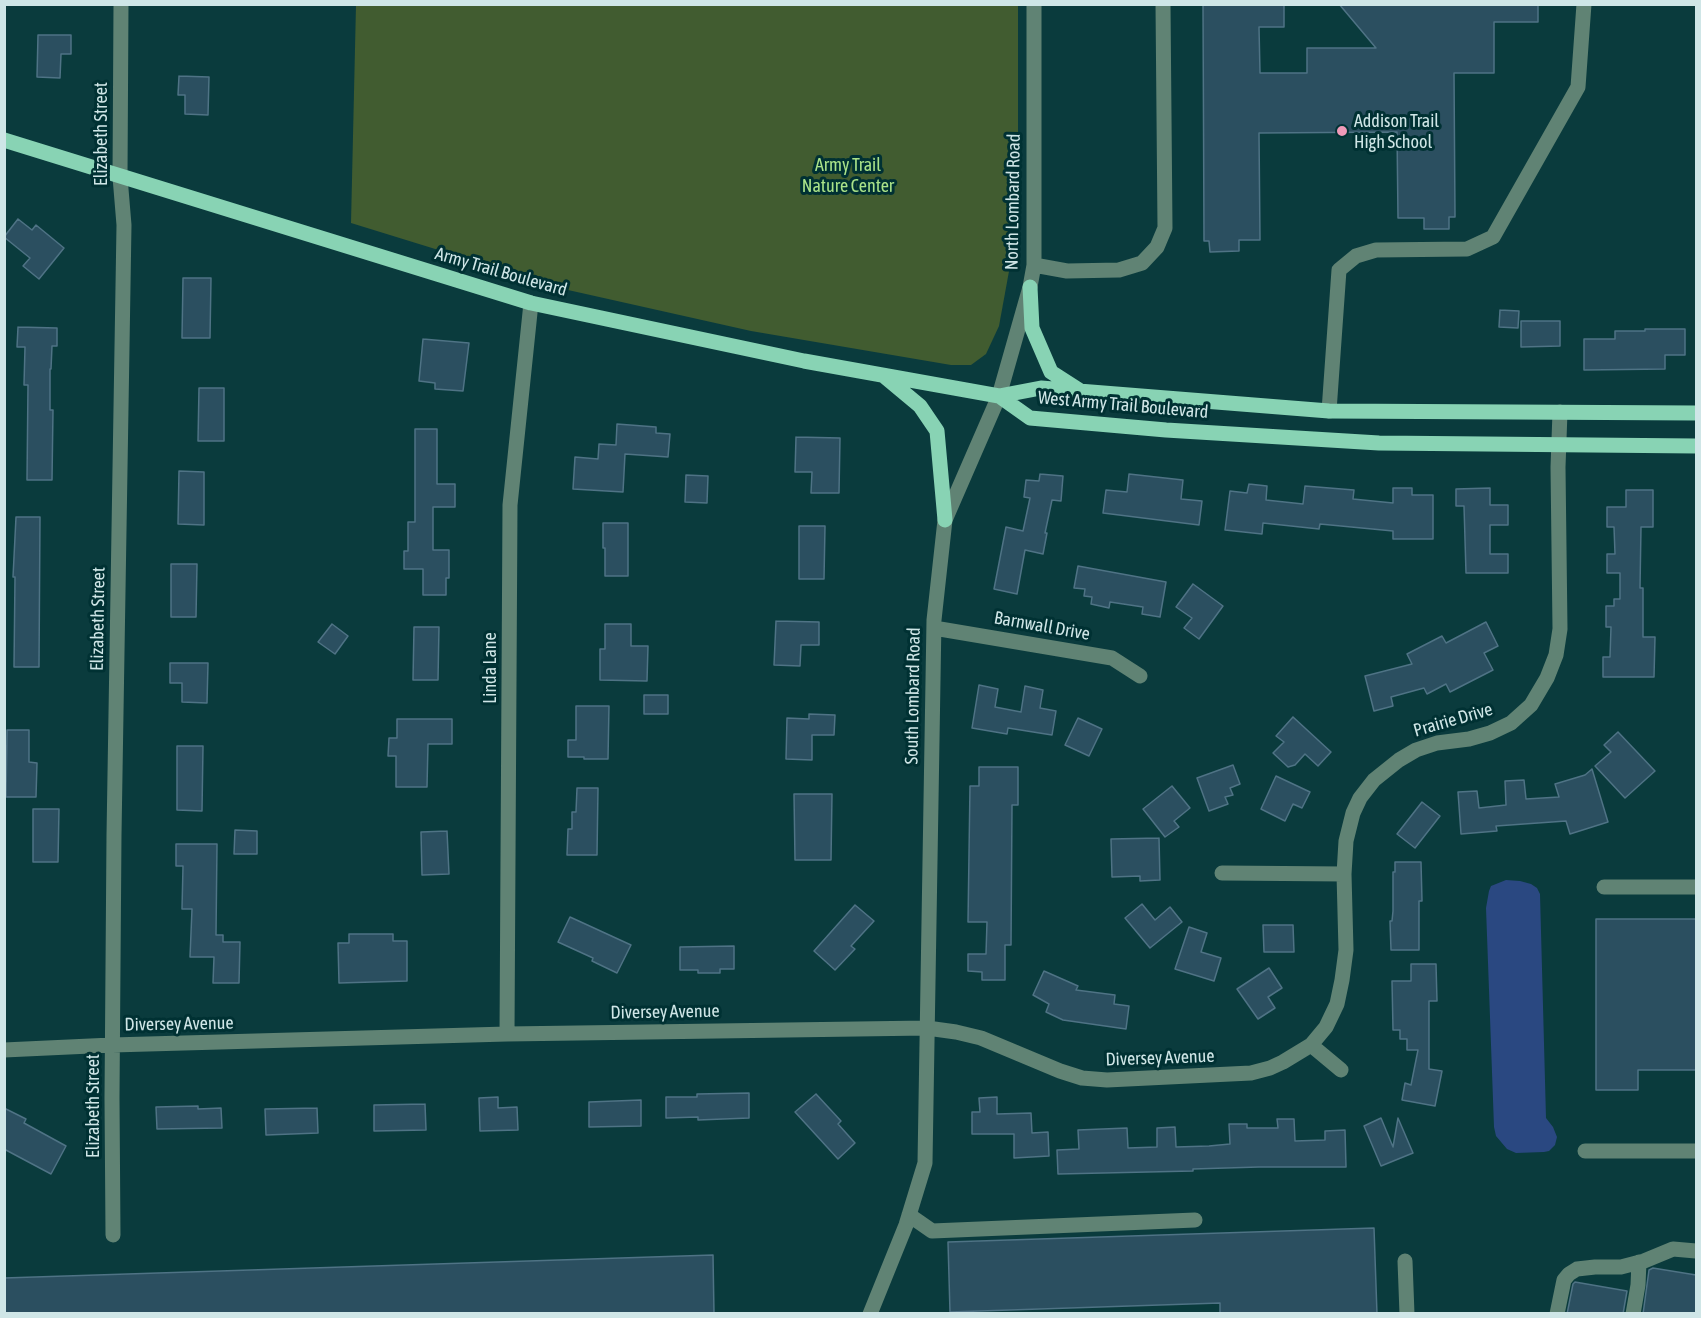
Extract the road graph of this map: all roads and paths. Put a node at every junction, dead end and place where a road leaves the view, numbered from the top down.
1 (121, 4) edge
2 (1034, 4) edge
3 (1163, 4) edge
4 (1584, 4) edge
5 (4, 140) edge
6 (120, 177) junction
7 (1034, 265) junction
8 (1029, 287) junction
9 (531, 303) junction
10 (884, 376) junction
11 (1081, 392) junction
12 (999, 396) junction
13 (1329, 411) junction
14 (1560, 412) junction
15 (1696, 413) edge
16 (1325, 439) junction
17 (1558, 446) junction
18 (1696, 446) edge
19 (945, 520) junction
20 (934, 627) junction
21 (1140, 676) dead end
22 (1222, 873) dead end
23 (1344, 874) junction
24 (1604, 887) dead end
25 (1696, 887) edge
26 (927, 1028) junction
27 (507, 1034) junction
28 (112, 1045) junction
29 (1311, 1045) junction
30 (4, 1050) edge
31 (1341, 1070) dead end
32 (1585, 1150) dead end
33 (1696, 1151) edge
34 (909, 1215) junction
35 (1195, 1220) dead end
36 (113, 1235) dead end
37 (1696, 1251) edge
38 (1405, 1261) dead end
39 (1638, 1262) junction
40 (875, 1311) edge
41 (1407, 1314) edge
42 (1557, 1314) edge
43 (1633, 1314) edge

1 - 6 street, Elizabeth Street
2 - 7 street, North Lombard Road
3 - 7 street
4 - 13 street
5 - 6 main road, Army Trail Boulevard
6 - 9 main road, Army Trail Boulevard
6 - 28 street, Elizabeth Street
7 - 8 street, North Lombard Road
8 - 11 main road
8 - 12 street, North Lombard Road
9 - 10 main road, Army Trail Boulevard
9 - 27 street, Linda Lane
10 - 12 main road, Army Trail Boulevard
10 - 19 main road
11 - 12 main road, West Army Trail Boulevard
11 - 13 main road, West Army Trail Boulevard
12 - 16 main road, West Army Trail Boulevard
12 - 19 street, South Lombard Road
13 - 14 main road, West Army Trail Boulevard
13 - 16 main road
14 - 15 main road, West Army Trail Boulevard
14 - 17 street, Prairie Drive
16 - 17 main road, West Army Trail Boulevard
17 - 18 main road, West Army Trail Boulevard
17 - 23 street, Prairie Drive
19 - 20 street, South Lombard Road
20 - 21 street, Barnwall Drive
20 - 26 street, South Lombard Road
22 - 23 street
23 - 29 street, Prairie Drive
24 - 25 street
26 - 27 street, Diversey Avenue
26 - 29 street, Diversey Avenue
26 - 34 street
27 - 28 street, Diversey Avenue
28 - 30 street, Diversey Avenue
28 - 36 street, Elizabeth Street
29 - 31 street
32 - 33 street
34 - 35 street
34 - 40 street
37 - 39 street
38 - 41 street
39 - 42 street
39 - 43 street

